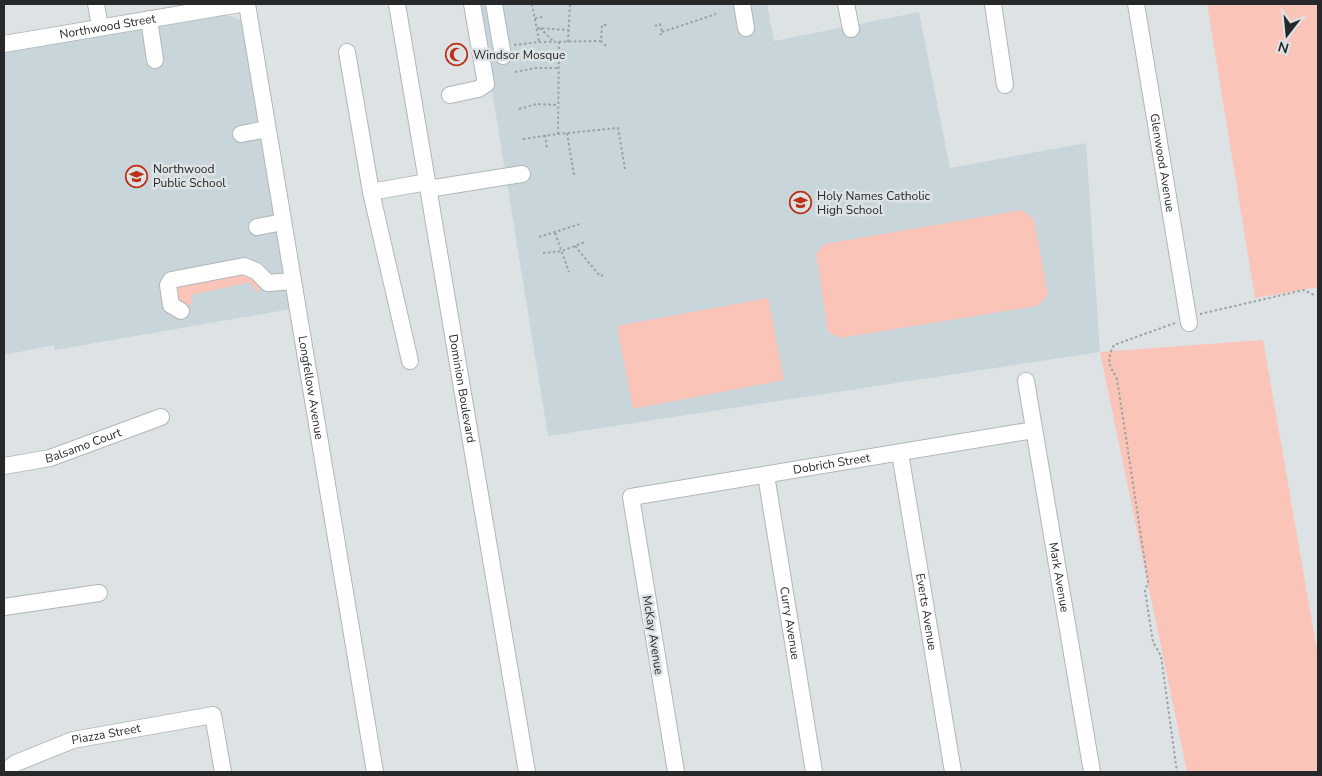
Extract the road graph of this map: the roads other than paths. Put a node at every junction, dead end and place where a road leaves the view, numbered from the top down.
1 (96, 4) edge
2 (240, 4) edge
3 (247, 4) edge
4 (397, 4) edge
5 (472, 4) edge
6 (494, 4) edge
7 (742, 4) edge
8 (846, 4) edge
9 (992, 4) edge
10 (1136, 4) edge
11 (149, 19) junction
12 (100, 28) junction
13 (746, 28) dead end
14 (851, 29) dead end
15 (4, 44) edge
16 (506, 51) road end
17 (346, 52) dead end
18 (155, 60) dead end
19 (1005, 85) dead end
20 (450, 95) dead end
21 (268, 129) junction
22 (241, 134) dead end
23 (522, 174) dead end
24 (428, 186) junction
25 (371, 192) junction
26 (283, 222) junction
27 (257, 227) dead end
28 (293, 280) junction
29 (181, 311) dead end
30 (1188, 320) road end
31 (410, 361) dead end
32 (1026, 381) dead end
33 (161, 417) dead end
34 (1034, 430) junction
35 (900, 452) junction
36 (4, 466) edge
37 (766, 475) junction
38 (631, 497) joint
39 (99, 593) dead end
40 (4, 607) edge
41 (4, 772) edge
42 (223, 772) edge
43 (375, 772) edge
44 (527, 772) edge
45 (676, 772) edge
46 (814, 772) edge
47 (953, 772) edge
48 (1092, 772) edge

1 - 12 street
2 - 11 street, Northwood Street
3 - 21 street, Longfellow Avenue
4 - 24 street, Dominion Boulevard
5 - 20 street
6 - 16 street
7 - 13 street
8 - 14 street
9 - 19 street
10 - 30 street, Glenwood Avenue
11 - 12 street, Northwood Street
11 - 18 street
12 - 15 street, Northwood Street
17 - 25 street
21 - 22 street
21 - 26 street, Longfellow Avenue
23 - 24 street
24 - 25 street
24 - 44 street, Dominion Boulevard
25 - 31 street
26 - 27 street
26 - 28 street, Longfellow Avenue
28 - 29 street
28 - 43 street, Longfellow Avenue
32 - 34 street, Mark Avenue
33 - 36 street, Balsamo Court
34 - 35 street, Dobrich Street
34 - 48 street, Mark Avenue
35 - 37 street, Dobrich Street
35 - 47 street, Everts Avenue
37 - 38 street, Dobrich Street
37 - 46 street, Curry Avenue
38 - 45 street, McKay Avenue
39 - 40 street
41 - 42 street, Piazza Street

